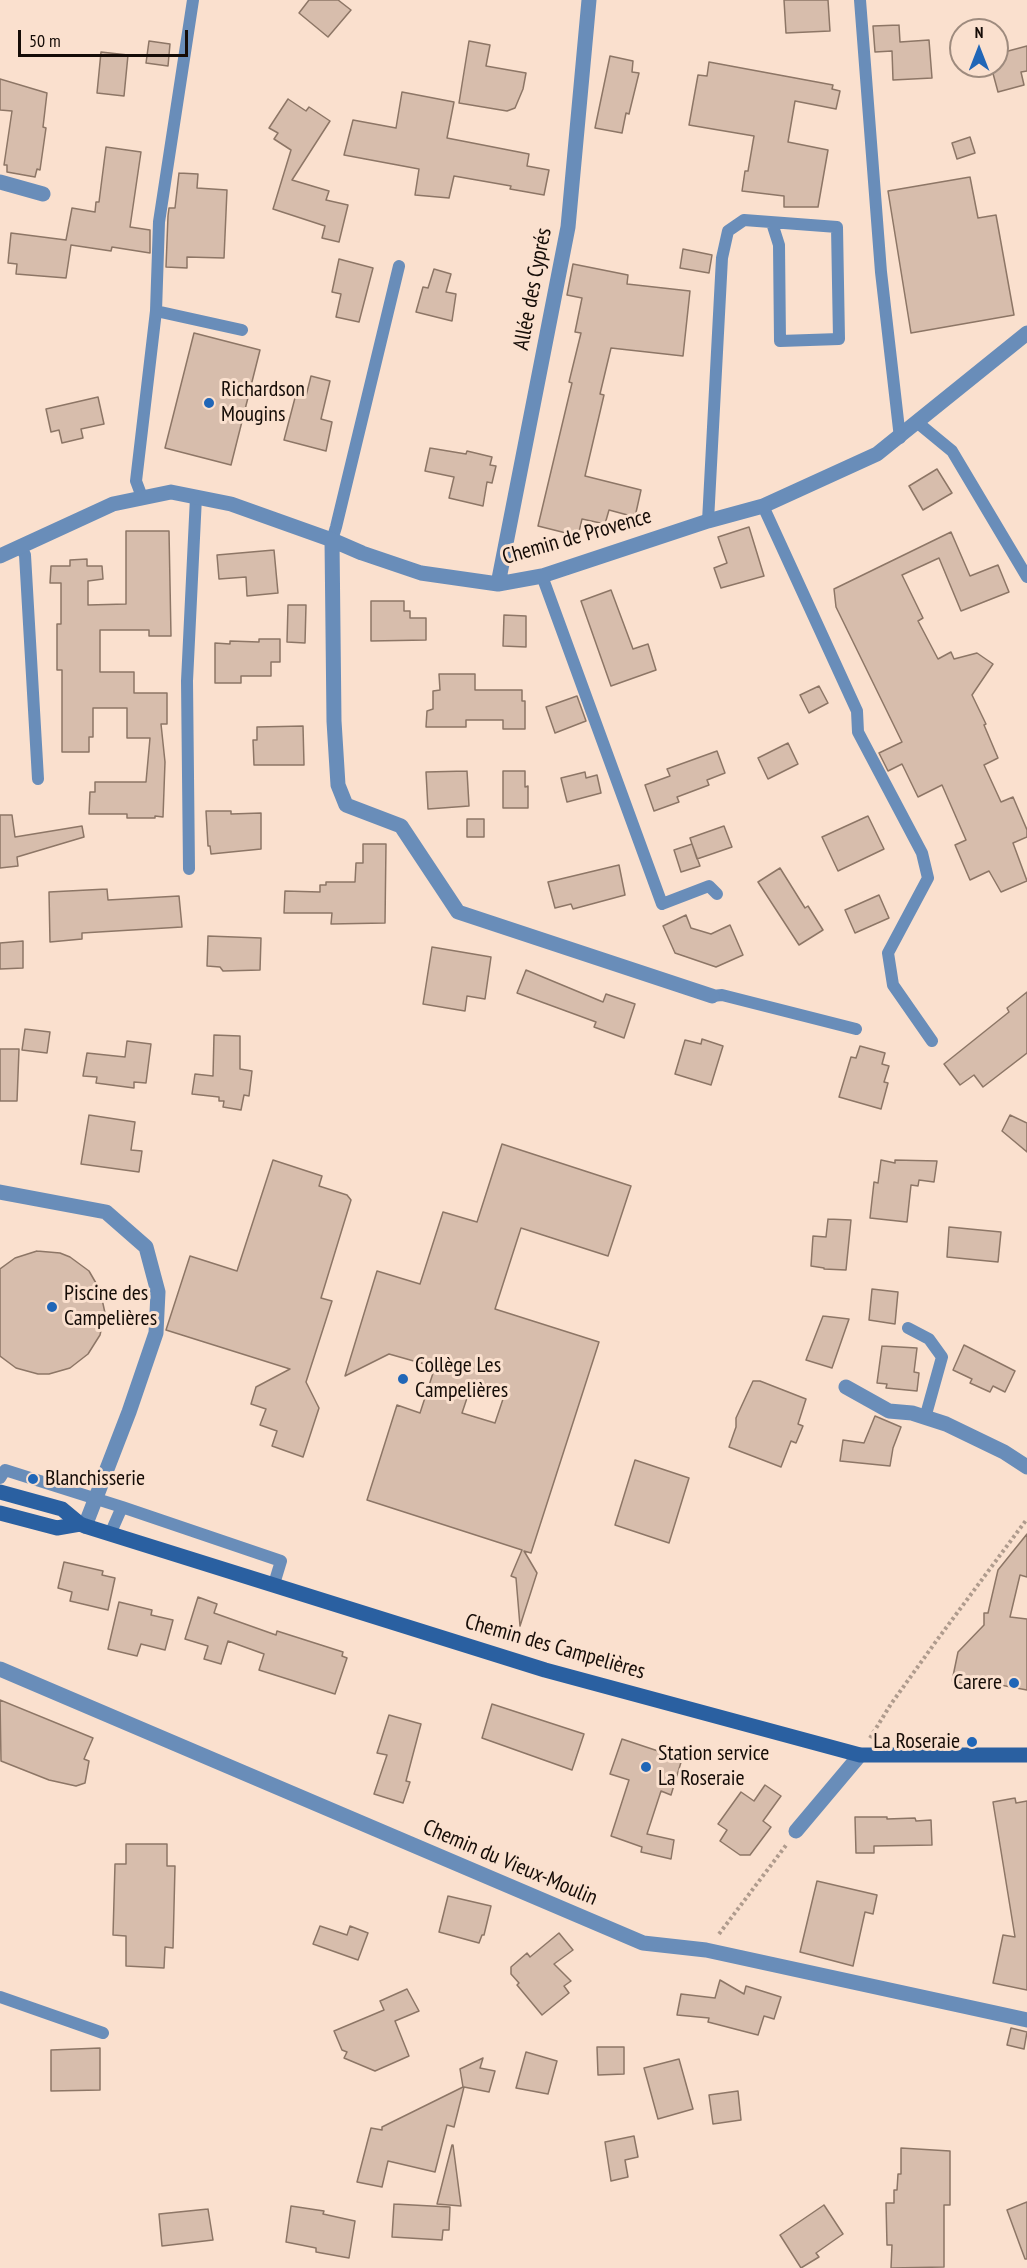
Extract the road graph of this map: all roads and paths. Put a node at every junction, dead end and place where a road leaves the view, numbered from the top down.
1 (193, 0) edge
2 (589, 0) edge
3 (860, 0) edge
4 (0, 182) edge
5 (43, 194) dead end
6 (772, 223) junction
7 (399, 266) dead end
8 (156, 311) junction
9 (242, 330) dead end
10 (1027, 333) edge
11 (918, 423) junction
12 (900, 438) junction
13 (142, 496) junction
14 (196, 497) junction
15 (763, 506) junction
16 (708, 521) junction
17 (332, 540) junction
18 (20, 546) junction
19 (0, 556) edge
20 (542, 576) junction
21 (1027, 577) edge
22 (498, 584) junction
23 (38, 779) dead end
24 (189, 868) dead end
25 (717, 894) dead end
26 (712, 996) joint
27 (856, 1029) dead end
28 (932, 1041) dead end
29 (0, 1192) edge
30 (909, 1328) dead end
31 (846, 1387) dead end
32 (925, 1418) junction
33 (1027, 1467) edge
34 (0, 1478) edge
35 (0, 1492) edge
36 (96, 1498) junction
37 (122, 1507) junction
38 (0, 1513) edge
39 (1027, 1519) edge
40 (83, 1525) junction
41 (111, 1533) junction
42 (274, 1584) junction
43 (0, 1669) edge
44 (860, 1755) junction
45 (1027, 1755) edge
46 (796, 1831) joint
47 (706, 1950) junction
48 (0, 1997) edge
49 (1027, 2020) edge
50 (103, 2033) dead end

1 - 8 lane
2 - 22 street, Allée des Cyprés
3 - 12 lane
4 - 5 street
6 - 6 lane
6 - 16 lane
7 - 17 lane
8 - 9 lane
8 - 13 lane
10 - 11 street, Chemin de Provence
11 - 12 street, Chemin de Provence
11 - 21 lane
12 - 15 street, Chemin de Provence
13 - 14 street, Chemin de Provence
13 - 18 street, Chemin de Provence
14 - 17 street, Chemin de Provence
14 - 24 lane
15 - 16 street, Chemin de Provence
15 - 28 lane
16 - 20 street, Chemin de Provence
17 - 22 street, Chemin de Provence
17 - 26 street
18 - 19 street, Chemin de Provence
18 - 23 lane
20 - 22 street, Chemin de Provence
20 - 25 lane
26 - 27 lane
29 - 36 street
30 - 32 lane
31 - 32 street
32 - 33 street
34 - 36 lane
35 - 40 main road, Chemin des Campelières
36 - 37 lane
36 - 40 street
37 - 41 lane
37 - 42 lane
38 - 40 main road, Chemin des Campelières
39 - 44 path
40 - 41 main road, Chemin des Campelières
41 - 42 main road, Chemin des Campelières
42 - 44 main road, Chemin des Campelières
43 - 47 street, Chemin du Vieux-Moulin
44 - 45 main road, Chemin des Campelières
44 - 46 street
46 - 47 path
47 - 49 street, Chemin du Vieux-Moulin
48 - 50 lane

